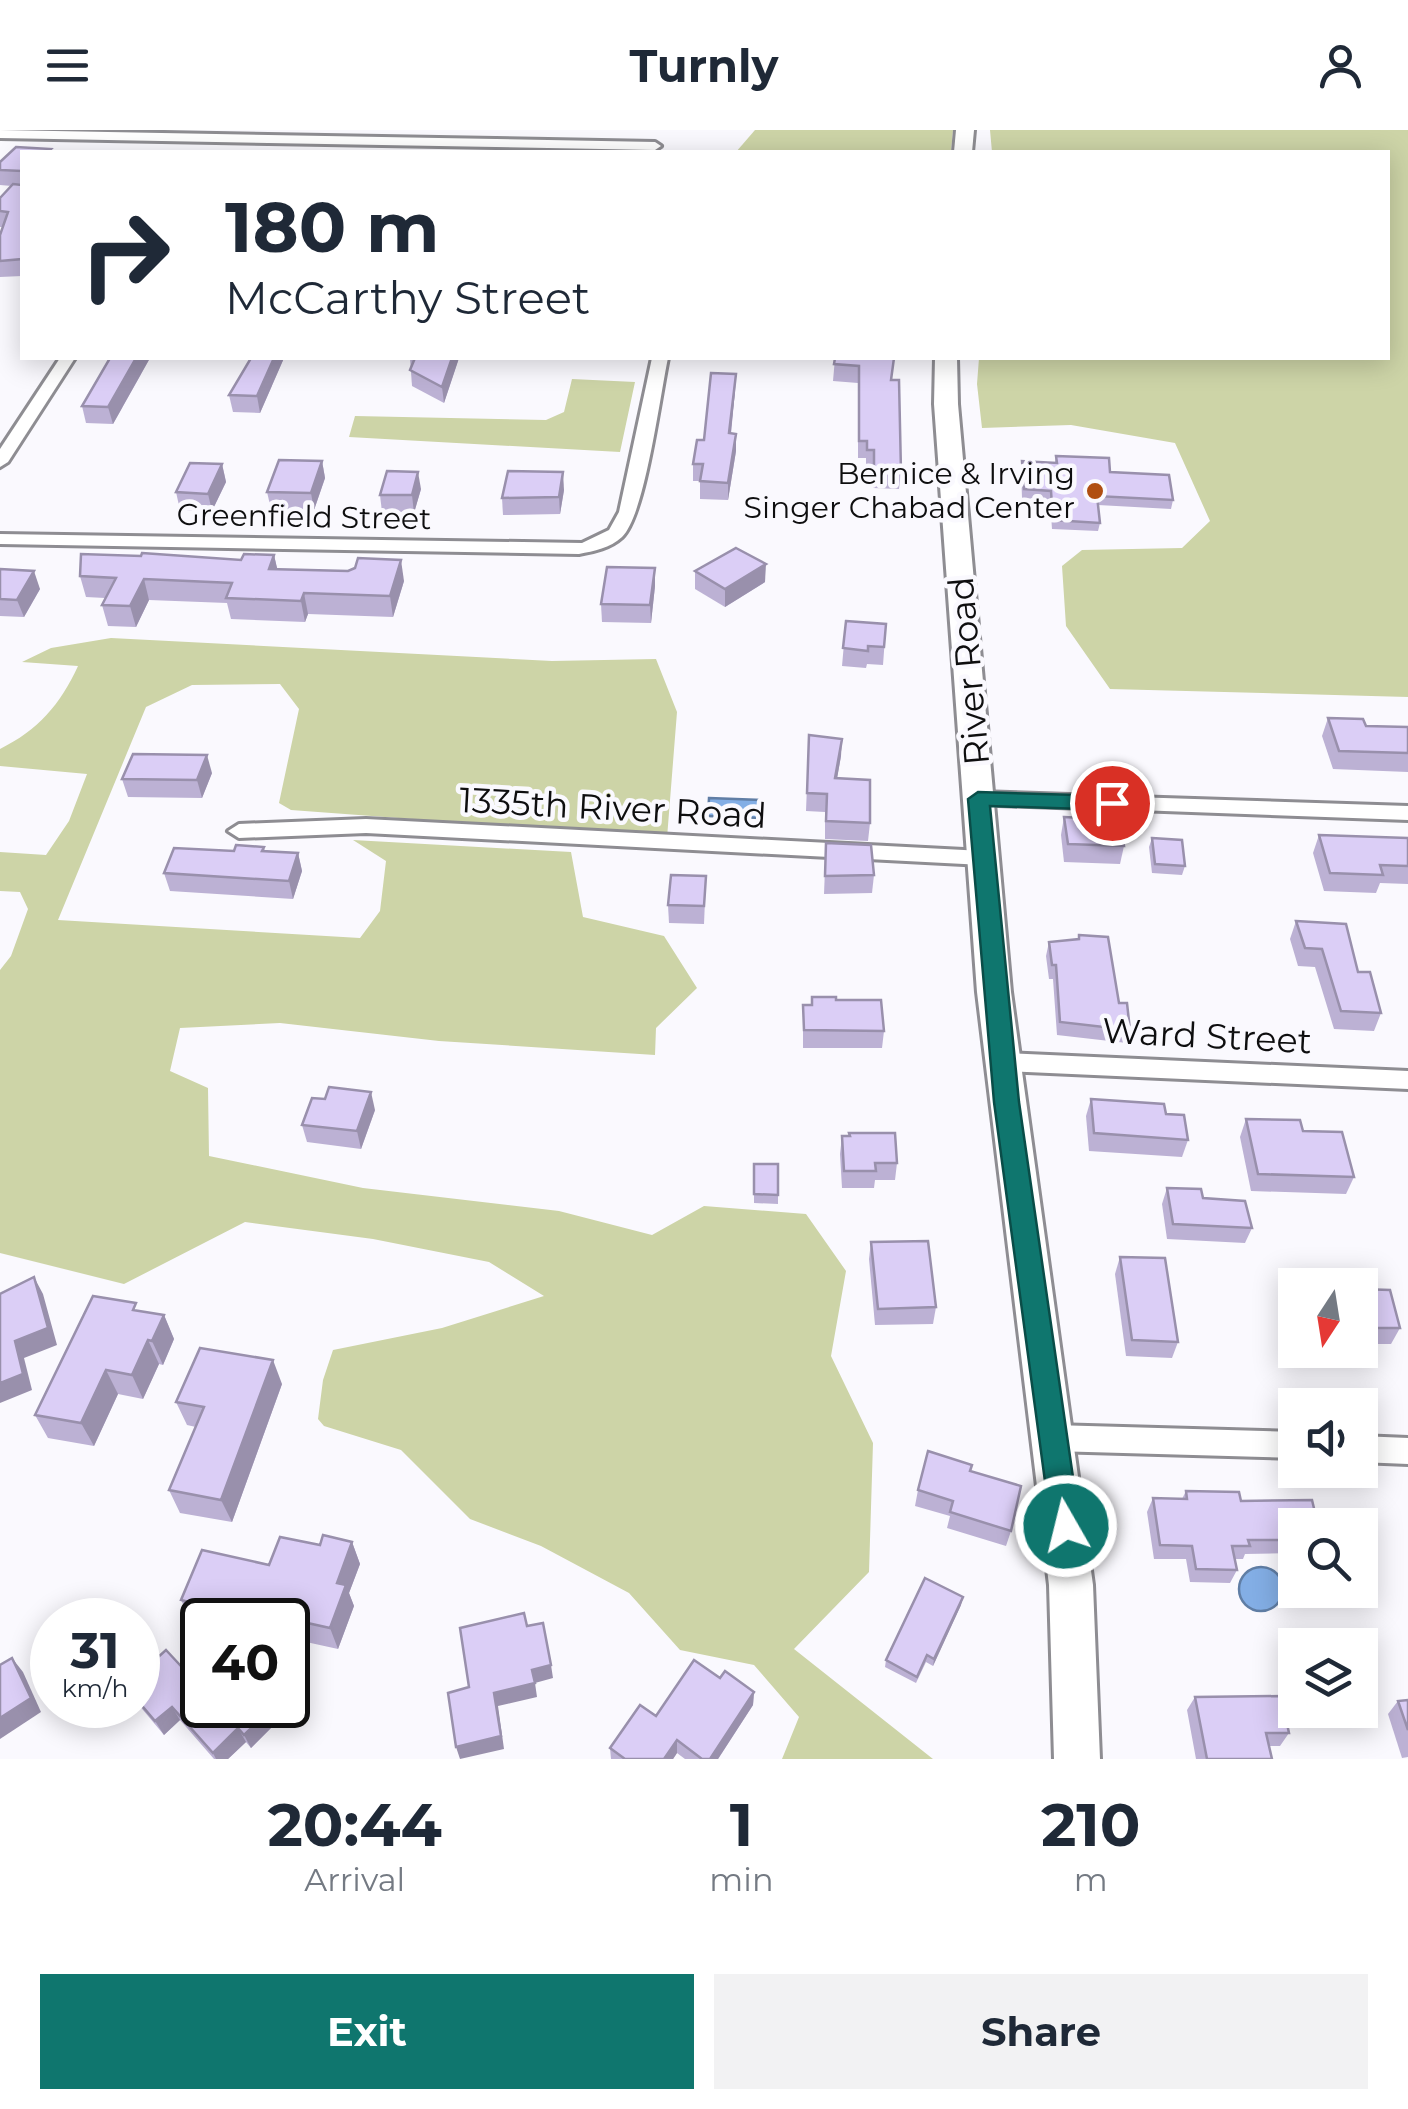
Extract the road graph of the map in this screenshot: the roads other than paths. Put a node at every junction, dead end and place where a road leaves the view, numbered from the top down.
1 (0, 132) edge
2 (213, 134) edge
3 (434, 142) edge
4 (655, 146) dead end
5 (66, 360) edge
6 (660, 360) edge
7 (946, 360) edge
8 (0, 462) edge
9 (0, 539) edge
10 (978, 799) junction
11 (1408, 813) edge
12 (239, 831) dead end
13 (983, 858) junction
14 (1003, 1062) junction
15 (1408, 1080) edge
16 (1052, 1438) junction
17 (1278, 1445) edge
18 (1378, 1449) edge
19 (1408, 1451) edge
20 (1077, 1759) edge

1 - 2 street
2 - 3 street
3 - 4 street
5 - 8 street
6 - 9 street, Greenfield Street
7 - 10 street, River Road
10 - 11 street
10 - 13 street, River Road
12 - 13 street, 1335th River Road
13 - 14 street, River Road
14 - 15 street, Ward Street
14 - 16 street, River Road
16 - 17 street
16 - 20 street, River Road
18 - 19 street

